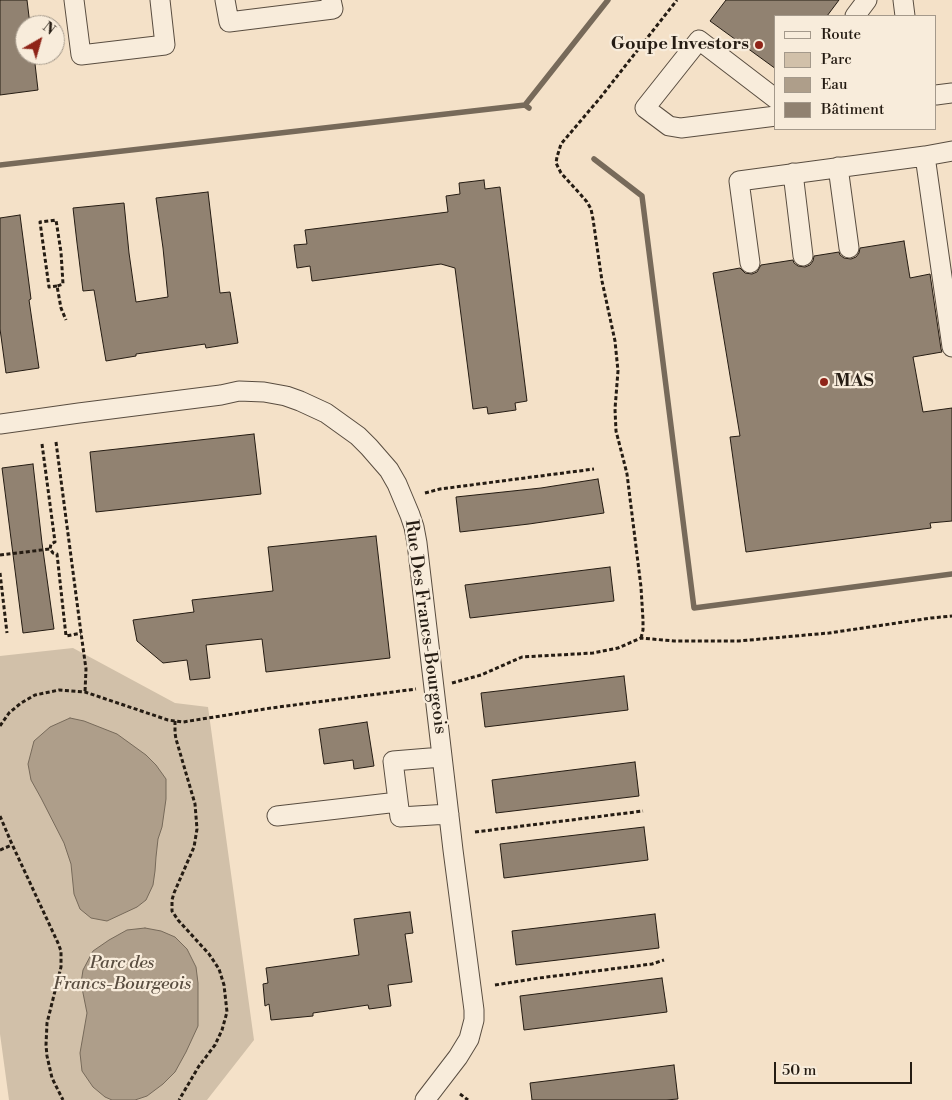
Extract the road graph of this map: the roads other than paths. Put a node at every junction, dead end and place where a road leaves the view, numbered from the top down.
1 (74, 0) edge
2 (160, 0) edge
3 (226, 0) edge
4 (332, 0) edge
5 (867, 0) edge
6 (903, 0) edge
7 (272, 8) edge
8 (856, 15) edge
9 (905, 15) edge
10 (952, 93) edge
11 (937, 95) edge
12 (774, 97) edge
13 (774, 116) edge
14 (952, 151) edge
15 (924, 156) junction
16 (838, 167) junction
17 (793, 173) junction
18 (849, 248) dead end
19 (803, 256) dead end
20 (750, 264) dead end
21 (952, 347) edge
22 (0, 424) edge
23 (442, 757) junction
24 (398, 802) junction
25 (449, 814) junction
26 (277, 816) dead end
27 (425, 1100) edge

1 - 2 street
3 - 7 street
4 - 7 street
5 - 8 street
6 - 9 street
10 - 11 street
12 - 13 street
14 - 15 street
15 - 16 street
15 - 21 street
16 - 17 street
16 - 18 street
17 - 19 street
17 - 20 street
22 - 23 street, Rue Des Francs-Bourgeois
23 - 24 street
23 - 25 street, Rue Des Francs-Bourgeois
24 - 25 street
24 - 26 street
25 - 27 street, Rue Des Francs-Bourgeois

